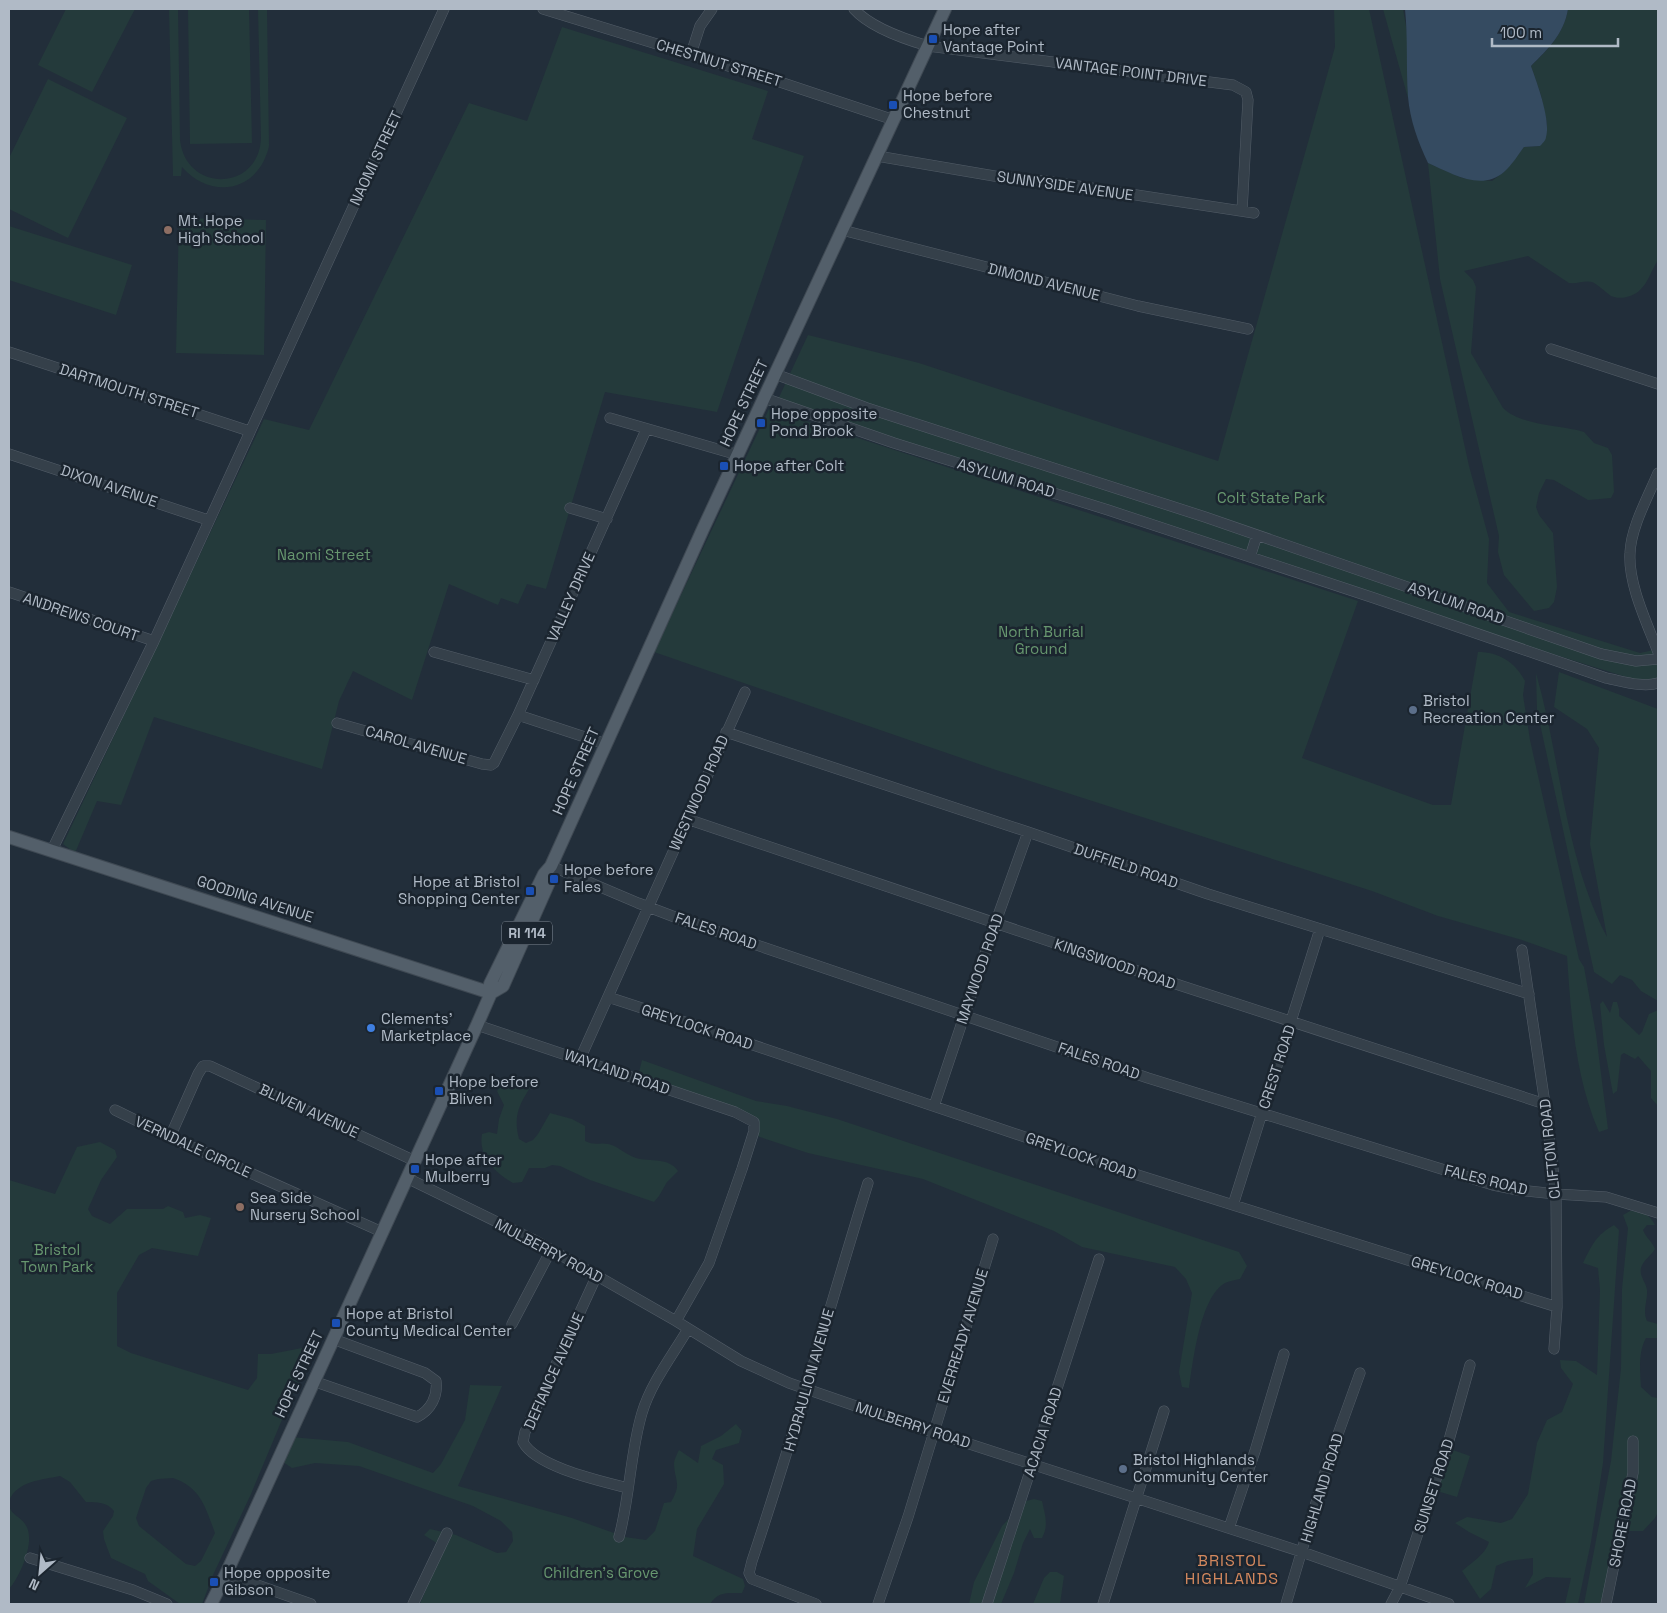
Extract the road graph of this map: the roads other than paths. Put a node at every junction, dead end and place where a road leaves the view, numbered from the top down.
1 (444, 9) edge
2 (543, 9) edge
3 (712, 9) edge
4 (854, 9) edge
5 (945, 9) edge
6 (928, 46) junction
7 (691, 54) junction
8 (894, 120) junction
9 (877, 156) junction
10 (1242, 211) junction
11 (1254, 213) dead end
12 (842, 230) junction
13 (1248, 329) dead end
14 (1551, 349) dead end
15 (9, 352) edge
16 (775, 374) junction
17 (1658, 384) edge
18 (764, 398) junction
19 (610, 418) dead end
20 (646, 430) junction
21 (249, 431) junction
22 (9, 454) edge
23 (738, 456) junction
24 (1658, 473) edge
25 (570, 508) dead end
26 (606, 519) junction
27 (208, 520) junction
28 (1257, 534) junction
29 (1250, 557) junction
30 (9, 592) edge
31 (154, 641) junction
32 (434, 652) dead end
33 (1658, 652) edge
34 (1658, 659) edge
35 (534, 680) junction
36 (1658, 683) edge
37 (745, 692) dead end
38 (518, 715) junction
39 (337, 723) dead end
40 (726, 732) junction
41 (606, 744) junction
42 (494, 763) joint
43 (687, 819) junction
44 (1028, 832) junction
45 (9, 837) edge
46 (52, 850) junction
47 (551, 866) junction
48 (649, 907) junction
49 (995, 924) junction
50 (1320, 929) junction
51 (1522, 950) dead end
52 (491, 994) junction
53 (1528, 994) junction
54 (608, 997) junction
55 (964, 1015) junction
56 (1292, 1022) junction
57 (477, 1025) junction
58 (580, 1059) junction
59 (1545, 1104) junction
60 (934, 1106) junction
61 (115, 1110) dead end
62 (1262, 1114) junction
63 (170, 1137) junction
64 (414, 1161) junction
65 (406, 1178) junction
66 (868, 1183) dead end
67 (1556, 1194) junction
68 (1233, 1205) junction
69 (1658, 1213) edge
70 (382, 1232) junction
71 (993, 1239) dead end
72 (550, 1250) junction
73 (1099, 1259) dead end
74 (597, 1275) junction
75 (1557, 1307) junction
76 (676, 1321) junction
77 (512, 1324) dead end
78 (688, 1330) junction
79 (333, 1339) junction
80 (1554, 1349) dead end
81 (1284, 1354) dead end
82 (1470, 1365) dead end
83 (1360, 1373) dead end
84 (313, 1381) junction
85 (807, 1389) junction
86 (1164, 1411) dead end
87 (933, 1432) junction
88 (1633, 1441) dead end
89 (1033, 1464) junction
90 (628, 1488) junction
91 (1136, 1498) junction
92 (1229, 1528) junction
93 (447, 1533) dead end
94 (619, 1537) dead end
95 (1302, 1552) junction
96 (30, 1558) dead end
97 (226, 1574) junction
98 (1400, 1587) junction
99 (167, 1604) edge
100 (211, 1604) edge
101 (311, 1604) edge
102 (413, 1604) edge
103 (816, 1604) edge
104 (878, 1604) edge
105 (987, 1604) edge
106 (1103, 1604) edge
107 (1286, 1604) edge
108 (1392, 1604) edge
109 (1449, 1604) edge
110 (1606, 1604) edge

1 - 21 street, NAOMI STREET
2 - 7 street, CHESTNUT STREET
3 - 7 street
4 - 6 street, VANTAGE POINT DRIVE
5 - 6 main road, HOPE STREET / RI 114
6 - 8 main road, HOPE STREET / RI 114
6 - 10 street, VANTAGE POINT DRIVE
7 - 8 street, CHESTNUT STREET
8 - 9 main road, HOPE STREET / RI 114
9 - 10 street, SUNNYSIDE AVENUE
9 - 12 main road, HOPE STREET / RI 114
10 - 11 street, SUNNYSIDE AVENUE
12 - 13 street, DIMOND AVENUE
12 - 16 main road, HOPE STREET / RI 114
14 - 17 street
15 - 21 street, DARTMOUTH STREET
16 - 18 main road, HOPE STREET / RI 114
16 - 28 street, ASYLUM ROAD
18 - 23 main road, HOPE STREET / RI 114
18 - 29 street, ASYLUM ROAD
19 - 20 street
20 - 23 street
20 - 26 street, VALLEY DRIVE
21 - 27 street, NAOMI STREET
22 - 27 street, DIXON AVENUE
23 - 41 main road, HOPE STREET / RI 114
24 - 33 street
25 - 26 street
26 - 35 street, VALLEY DRIVE
27 - 31 street, NAOMI STREET
28 - 29 street
28 - 34 street, ASYLUM ROAD
29 - 36 street, ASYLUM ROAD
30 - 31 street, ANDREWS COURT
31 - 46 street, NAOMI STREET
32 - 35 street
35 - 38 street, VALLEY DRIVE
37 - 40 street, WESTWOOD ROAD
38 - 41 street
38 - 42 street, VALLEY DRIVE
39 - 42 street, CAROL AVENUE
40 - 43 street, WESTWOOD ROAD
40 - 44 street, DUFFIELD ROAD
41 - 47 main road, HOPE STREET / RI 114
43 - 48 street, WESTWOOD ROAD
43 - 49 street, KINGSWOOD ROAD
44 - 49 street, MAYWOOD ROAD
44 - 50 street, DUFFIELD ROAD
45 - 46 main road, GOODING AVENUE
46 - 52 main road, GOODING AVENUE
47 - 48 street, FALES ROAD
47 - 52 main road, HOPE STREET / RI 114
48 - 54 street, WESTWOOD ROAD
48 - 55 street, FALES ROAD
49 - 55 street, MAYWOOD ROAD
49 - 56 street, KINGSWOOD ROAD
50 - 53 street, DUFFIELD ROAD
50 - 56 street, CREST ROAD
51 - 53 street, CLIFTON ROAD
52 - 57 main road, HOPE STREET / RI 114
53 - 59 street, CLIFTON ROAD
54 - 58 street, WESTWOOD ROAD
54 - 60 street, GREYLOCK ROAD
55 - 60 street, MAYWOOD ROAD
55 - 62 street, FALES ROAD
56 - 59 street, KINGSWOOD ROAD
56 - 62 street, CREST ROAD
57 - 58 street, WAYLAND ROAD
57 - 64 main road, HOPE STREET / RI 114
58 - 76 street, WAYLAND ROAD
59 - 67 street, CLIFTON ROAD
60 - 68 street, GREYLOCK ROAD
61 - 63 street, VERNDALE CIRCLE
62 - 67 street, FALES ROAD
62 - 68 street, CREST ROAD
63 - 64 street, BLIVEN AVENUE
63 - 70 street, VERNDALE CIRCLE
64 - 65 main road, HOPE STREET / RI 114
65 - 70 main road, HOPE STREET / RI 114
65 - 72 street, MULBERRY ROAD
66 - 85 street, HYDRAULION AVENUE
67 - 69 street, FALES ROAD
67 - 75 street, CLIFTON ROAD
68 - 75 street, GREYLOCK ROAD
70 - 79 main road, HOPE STREET / RI 114
71 - 87 street, EVERREADY AVENUE
72 - 74 street, MULBERRY ROAD
72 - 77 street
73 - 89 street, ACACIA ROAD
74 - 76 street, MULBERRY ROAD
74 - 90 street, DEFIANCE AVENUE
75 - 80 street, CLIFTON ROAD
76 - 78 street, MULBERRY ROAD
78 - 85 street, MULBERRY ROAD
78 - 90 street
79 - 84 main road, HOPE STREET / RI 114
79 - 84 street
81 - 92 street
82 - 98 street, SUNSET ROAD
83 - 95 street, HIGHLAND ROAD
84 - 97 main road, HOPE STREET / RI 114
85 - 87 street, MULBERRY ROAD
85 - 103 street, HYDRAULION AVENUE
86 - 91 street
87 - 89 street, MULBERRY ROAD
87 - 104 street, EVERREADY AVENUE
88 - 110 street, SHORE ROAD
89 - 91 street, MULBERRY ROAD
89 - 105 street, ACACIA ROAD
90 - 94 street
91 - 92 street, MULBERRY ROAD
91 - 106 street
92 - 95 street, MULBERRY ROAD
93 - 102 street
95 - 98 street, MULBERRY ROAD
95 - 107 street, HIGHLAND ROAD
96 - 99 street
97 - 100 main road, HOPE STREET / RI 114
97 - 101 street
98 - 108 street, SUNSET ROAD
98 - 109 street, MULBERRY ROAD

